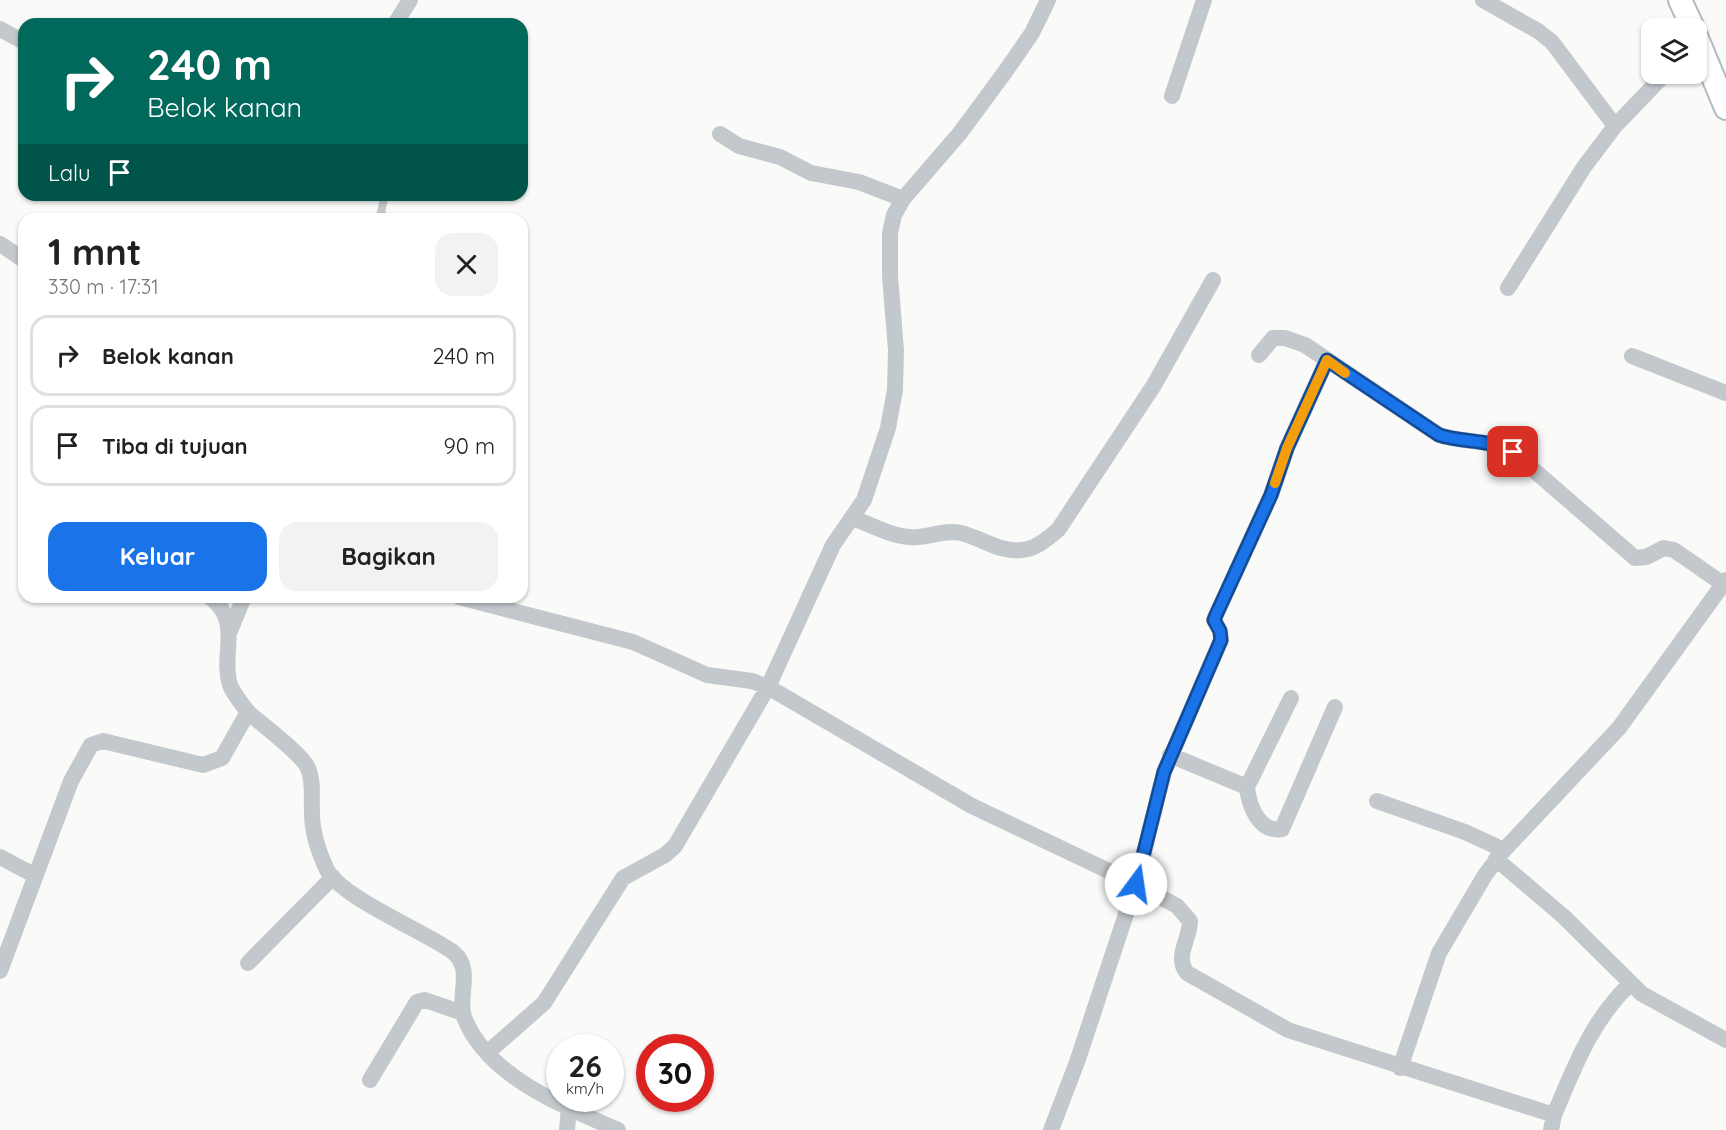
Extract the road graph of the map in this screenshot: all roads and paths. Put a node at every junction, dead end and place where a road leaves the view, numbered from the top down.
1 (410, 0) edge
2 (1048, 0) edge
3 (1204, 0) edge
4 (1483, 0) edge
5 (1680, 0) edge
6 (399, 18) edge
7 (1688, 18) edge
8 (0, 29) edge
9 (18, 39) edge
10 (1707, 62) edge
11 (1655, 84) edge
12 (1172, 96) dead end
13 (1726, 108) edge
14 (1615, 126) junction
15 (720, 134) dead end
16 (903, 199) junction
17 (0, 244) edge
18 (18, 256) edge
19 (1213, 280) dead end
20 (1508, 288) dead end
21 (1259, 355) dead end
22 (1632, 356) dead end
23 (1327, 360) junction
24 (1726, 393) edge
25 (854, 518) junction
26 (1725, 582) edge
27 (215, 603) edge
28 (242, 603) edge
29 (482, 603) edge
30 (230, 631) junction
31 (768, 687) junction
32 (1291, 698) dead end
33 (1335, 707) dead end
34 (248, 712) junction
35 (1170, 755) junction
36 (1247, 787) junction
37 (1377, 801) dead end
38 (1500, 855) junction
39 (0, 857) edge
40 (34, 875) junction
41 (333, 877) junction
42 (1136, 884) junction
43 (248, 963) dead end
44 (0, 972) edge
45 (1630, 983) junction
46 (463, 1013) junction
47 (1726, 1040) edge
48 (487, 1053) junction
49 (1400, 1068) junction
50 (370, 1080) dead end
51 (546, 1094) edge
52 (569, 1112) edge
53 (578, 1112) edge
54 (1552, 1122) edge
55 (567, 1130) edge
56 (618, 1130) edge
57 (1051, 1130) edge

1 - 6 street
2 - 16 street
3 - 12 street
4 - 14 street
5 - 7 main road
8 - 9 street
10 - 13 main road
11 - 14 street
14 - 20 street
15 - 16 street
16 - 25 street
17 - 18 street
19 - 25 street
21 - 23 street
22 - 24 street
23 - 26 street
23 - 35 street
25 - 31 street
26 - 38 street
27 - 30 street
28 - 30 street
29 - 31 street
30 - 34 street
31 - 42 street
31 - 48 street
32 - 36 street
33 - 36 street
34 - 40 street
34 - 41 street
35 - 36 street
35 - 42 street
37 - 38 street
38 - 45 street
38 - 49 street
39 - 40 street
40 - 44 street
41 - 43 street
41 - 46 street
42 - 49 street
42 - 57 street
45 - 47 street
45 - 54 street
46 - 48 street
46 - 50 street
48 - 51 street
49 - 54 street
52 - 55 street
53 - 56 street

